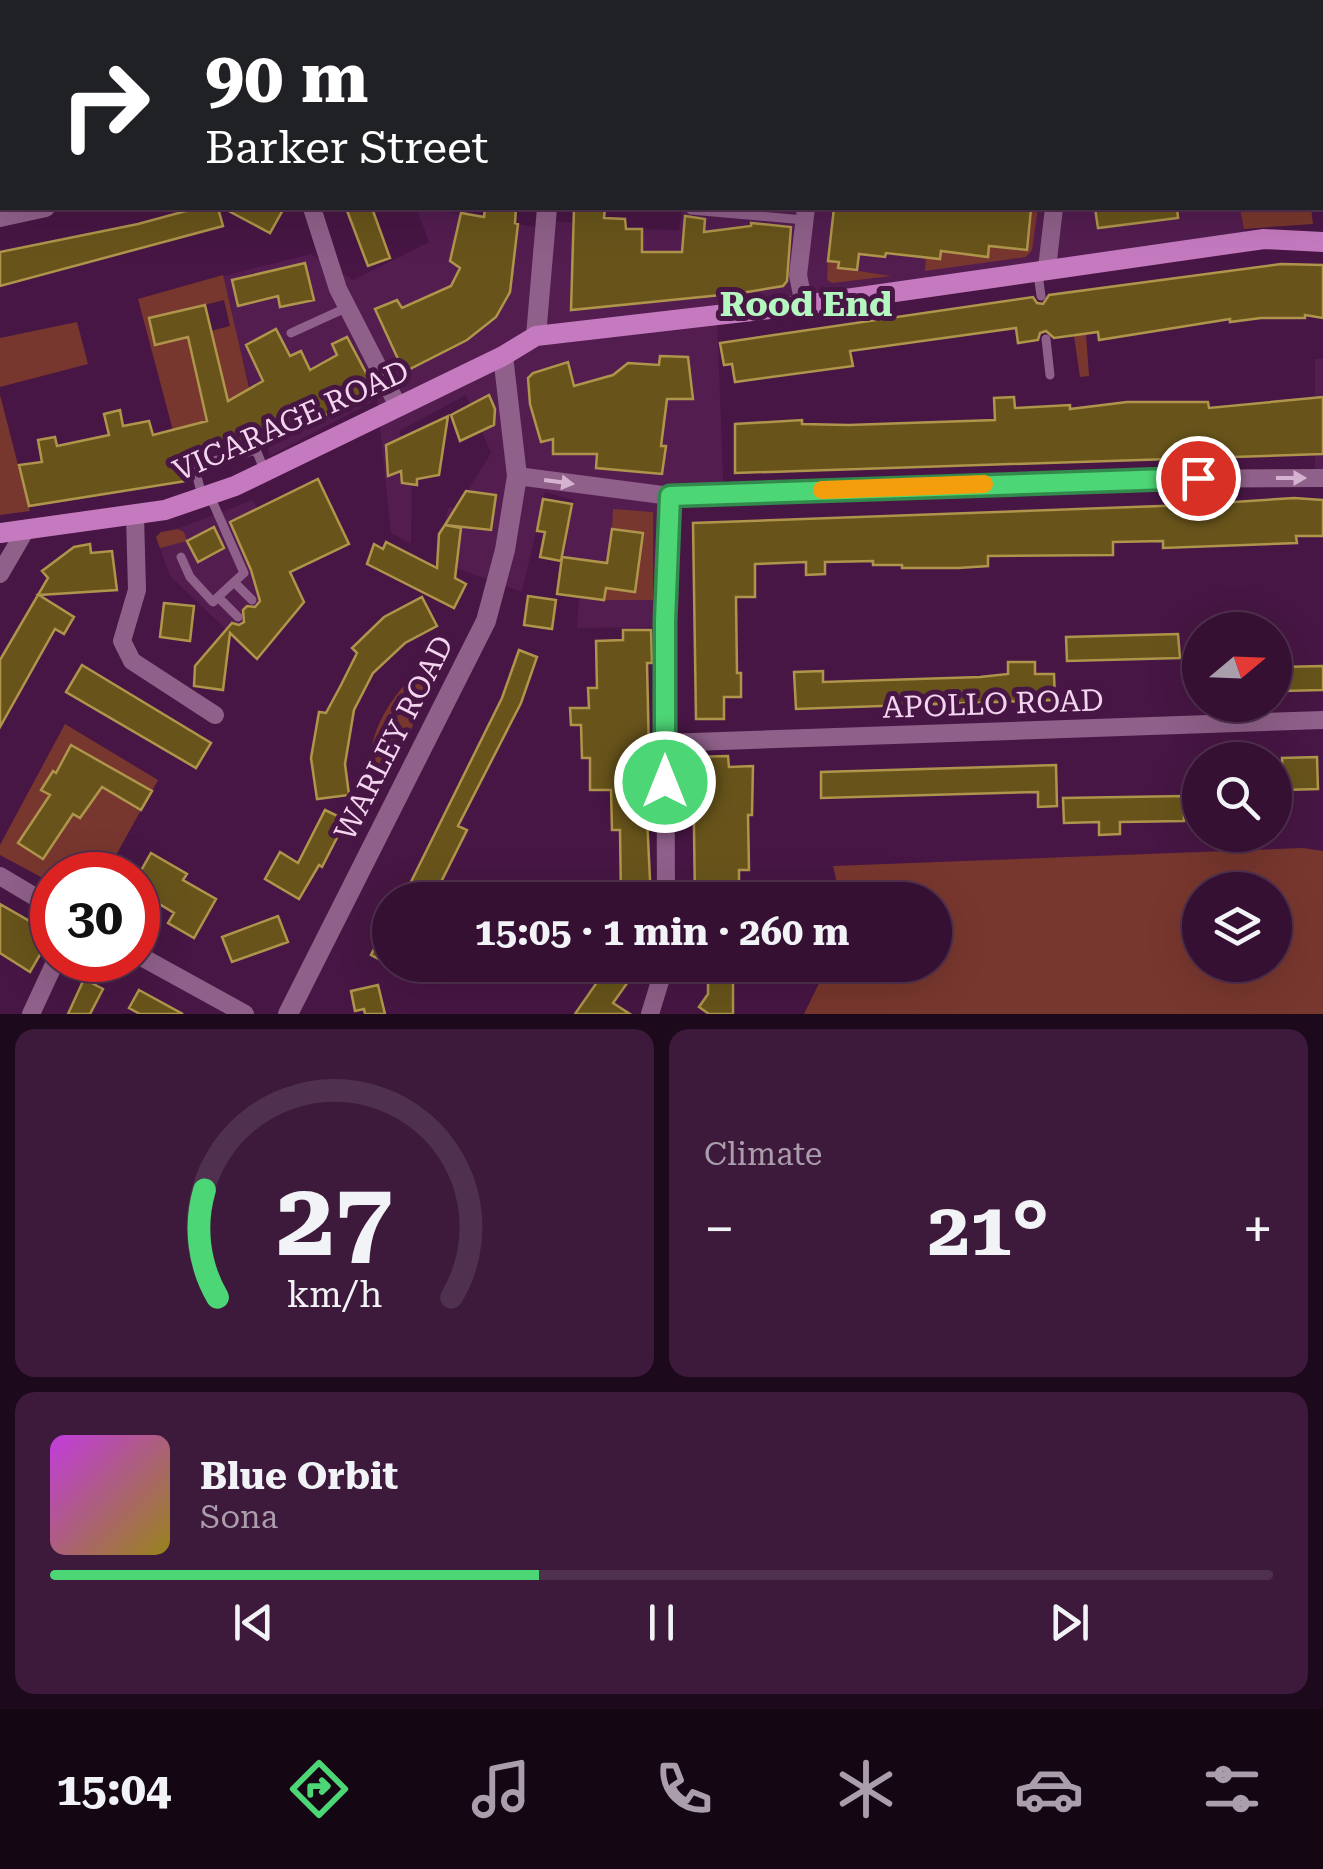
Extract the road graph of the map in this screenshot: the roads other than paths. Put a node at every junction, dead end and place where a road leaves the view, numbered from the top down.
1 (37, 210) edge
2 (313, 210) edge
3 (547, 210) edge
4 (691, 210) dead end
5 (1054, 210) edge
6 (805, 214) edge
7 (0, 218) edge
8 (1323, 242) edge
9 (1043, 269) junction
10 (1040, 296) dead end
11 (804, 305) junction
12 (348, 307) junction
13 (291, 333) dead end
14 (536, 336) junction
15 (1046, 339) dead end
16 (504, 356) junction
17 (1050, 374) dead end
18 (398, 406) junction
19 (265, 472) junction
20 (516, 476) junction
21 (1323, 478) edge
22 (206, 496) junction
23 (670, 496) junction
24 (135, 515) junction
25 (25, 531) junction
26 (0, 533) edge
27 (181, 557) dead end
28 (0, 574) edge
29 (234, 582) junction
30 (218, 597) junction
31 (252, 600) dead end
32 (238, 616) dead end
33 (215, 715) dead end
34 (1323, 720) edge
35 (664, 743) junction
36 (0, 876) edge
37 (666, 882) edge
38 (30, 894) edge
39 (160, 967) edge
40 (46, 982) edge
41 (660, 982) edge
42 (32, 1014) edge
43 (245, 1014) edge
44 (288, 1014) edge
45 (650, 1014) edge

1 - 7 street
2 - 12 street
3 - 14 street
4 - 6 lane
5 - 9 street
6 - 11 street
8 - 9 main road
9 - 10 lane
9 - 11 main road
11 - 14 main road
12 - 13 lane
12 - 18 street
14 - 16 main road, VICARAGE ROAD
15 - 17 lane
16 - 18 main road, VICARAGE ROAD
16 - 20 street, WARLEY ROAD
18 - 19 main road, VICARAGE ROAD
19 - 22 main road, VICARAGE ROAD
19 - 22 lane
20 -> 23 street
20 - 44 street, WARLEY ROAD
23 -> 21 street
22 - 24 main road, VICARAGE ROAD
22 - 29 lane
23 - 35 street
24 - 25 main road, VICARAGE ROAD
24 - 33 street
25 - 26 main road, VICARAGE ROAD
25 - 28 street
27 - 30 lane
29 - 30 lane
29 - 31 lane
30 - 32 lane
34 - 35 street, APOLLO ROAD
35 - 37 street
36 - 38 street
39 - 43 street
40 - 42 street
41 - 45 street

